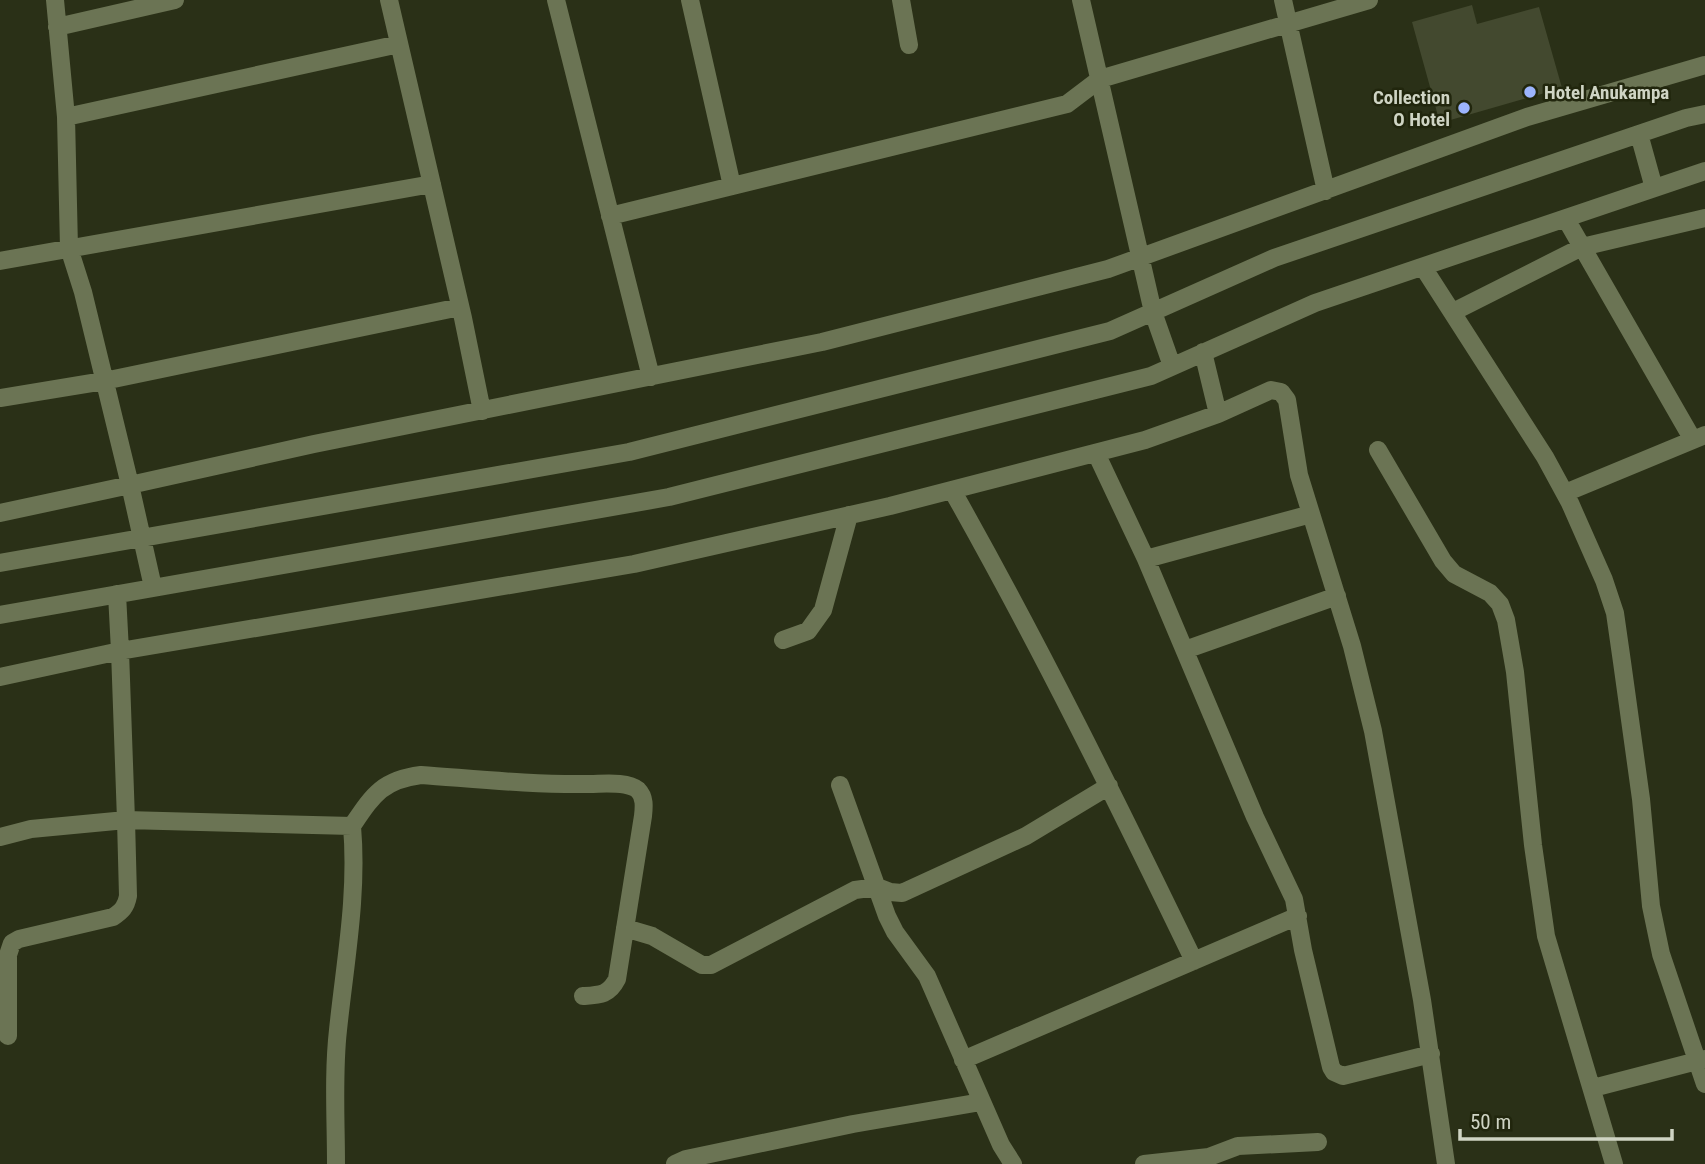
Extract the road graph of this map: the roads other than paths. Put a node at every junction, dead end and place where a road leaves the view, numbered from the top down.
1 (55, 0) edge
2 (175, 0) edge
3 (389, 0) edge
4 (556, 0) edge
5 (690, 0) edge
6 (901, 0) edge
7 (1082, 0) edge
8 (1283, 0) edge
9 (1369, 0) edge
10 (1288, 25) junction
11 (57, 27) junction
12 (399, 44) junction
13 (909, 45) dead end
14 (1705, 65) edge
15 (1100, 79) junction
16 (1705, 114) edge
17 (66, 117) junction
18 (1639, 134) junction
19 (1705, 171) edge
20 (432, 184) junction
21 (732, 186) junction
22 (1654, 188) junction
23 (1326, 191) junction
24 (611, 216) junction
25 (1705, 218) edge
26 (1566, 219) junction
27 (1582, 247) junction
28 (69, 248) junction
29 (1141, 258) junction
30 (0, 261) edge
31 (1423, 267) junction
32 (460, 307) junction
33 (1153, 312) junction
34 (1453, 312) junction
35 (1203, 352) junction
36 (1172, 366) junction
37 (651, 377) junction
38 (104, 381) junction
39 (0, 398) edge
40 (482, 411) junction
41 (1218, 414) junction
42 (1699, 438) edge
43 (1378, 450) dead end
44 (1096, 453) junction
45 (130, 485) junction
46 (952, 490) junction
47 (1565, 494) junction
48 (0, 513) edge
49 (1311, 514) junction
50 (849, 515) junction
51 (144, 537) junction
52 (1146, 559) junction
53 (0, 563) edge
54 (153, 587) junction
55 (117, 594) junction
56 (1336, 596) junction
57 (0, 615) edge
58 (783, 640) dead end
59 (1185, 650) junction
60 (120, 651) junction
61 (0, 677) edge
62 (840, 785) dead end
63 (1109, 786) junction
64 (125, 820) junction
65 (352, 826) junction
66 (0, 837) edge
67 (877, 887) junction
68 (1298, 916) junction
69 (625, 928) junction
70 (1194, 961) junction
71 (583, 996) dead end
72 (8, 1036) dead end
73 (1431, 1054) junction
74 (963, 1060) junction
75 (1702, 1060) edge
76 (1705, 1083) edge
77 (1593, 1088) junction
78 (981, 1102) junction
79 (1318, 1142) dead end
80 (1209, 1161) edge
81 (336, 1164) edge
82 (675, 1164) edge
83 (1013, 1164) edge
84 (1144, 1164) edge
85 (1447, 1164) edge
86 (1614, 1164) edge

1 - 11 street
2 - 11 street
3 - 12 street
4 - 24 street
5 - 21 street
6 - 13 street
7 - 15 street
8 - 10 street
9 - 10 street
10 - 15 street
10 - 23 street
11 - 17 street
12 - 17 street
12 - 20 street
14 - 23 street
15 - 21 street
15 - 29 street
16 - 18 street
17 - 28 street
18 - 22 street
18 - 33 street
19 - 22 street
20 - 28 street
20 - 32 street
21 - 24 street
22 - 26 street
23 - 29 street
24 - 37 street
25 - 27 street
26 - 27 street
26 - 31 street
27 - 34 street
27 - 42 street
28 - 30 street
28 - 38 street
29 - 33 street
29 - 37 street
31 - 34 street
31 - 35 street
32 - 38 street
32 - 40 street
33 - 36 street
33 - 51 street
34 - 47 street
35 - 36 street
35 - 41 street
36 - 54 street
37 - 40 street
38 - 39 street
38 - 45 street
40 - 45 street
41 - 44 street
41 - 49 street
42 - 47 street
43 - 77 street
44 - 46 street
44 - 52 street
45 - 48 street
45 - 51 street
46 - 50 street
46 - 63 street
47 - 75 street
49 - 52 street
49 - 56 street
50 - 58 street
50 - 60 street
51 - 53 street
51 - 54 street
52 - 59 street
54 - 55 street
55 - 57 street
55 - 60 street
56 - 59 street
56 - 73 street
59 - 68 street
60 - 61 street
60 - 64 street
62 - 67 street
63 - 67 street
63 - 70 street
64 - 65 street
64 - 66 street
64 - 72 street
65 - 69 street
65 - 81 street
67 - 69 street
67 - 74 street
68 - 70 street
68 - 73 street
69 - 71 street
70 - 74 street
73 - 85 street
74 - 78 street
75 - 76 street
75 - 77 street
77 - 86 street
78 - 82 street
78 - 83 street
79 - 80 street
80 - 84 street

